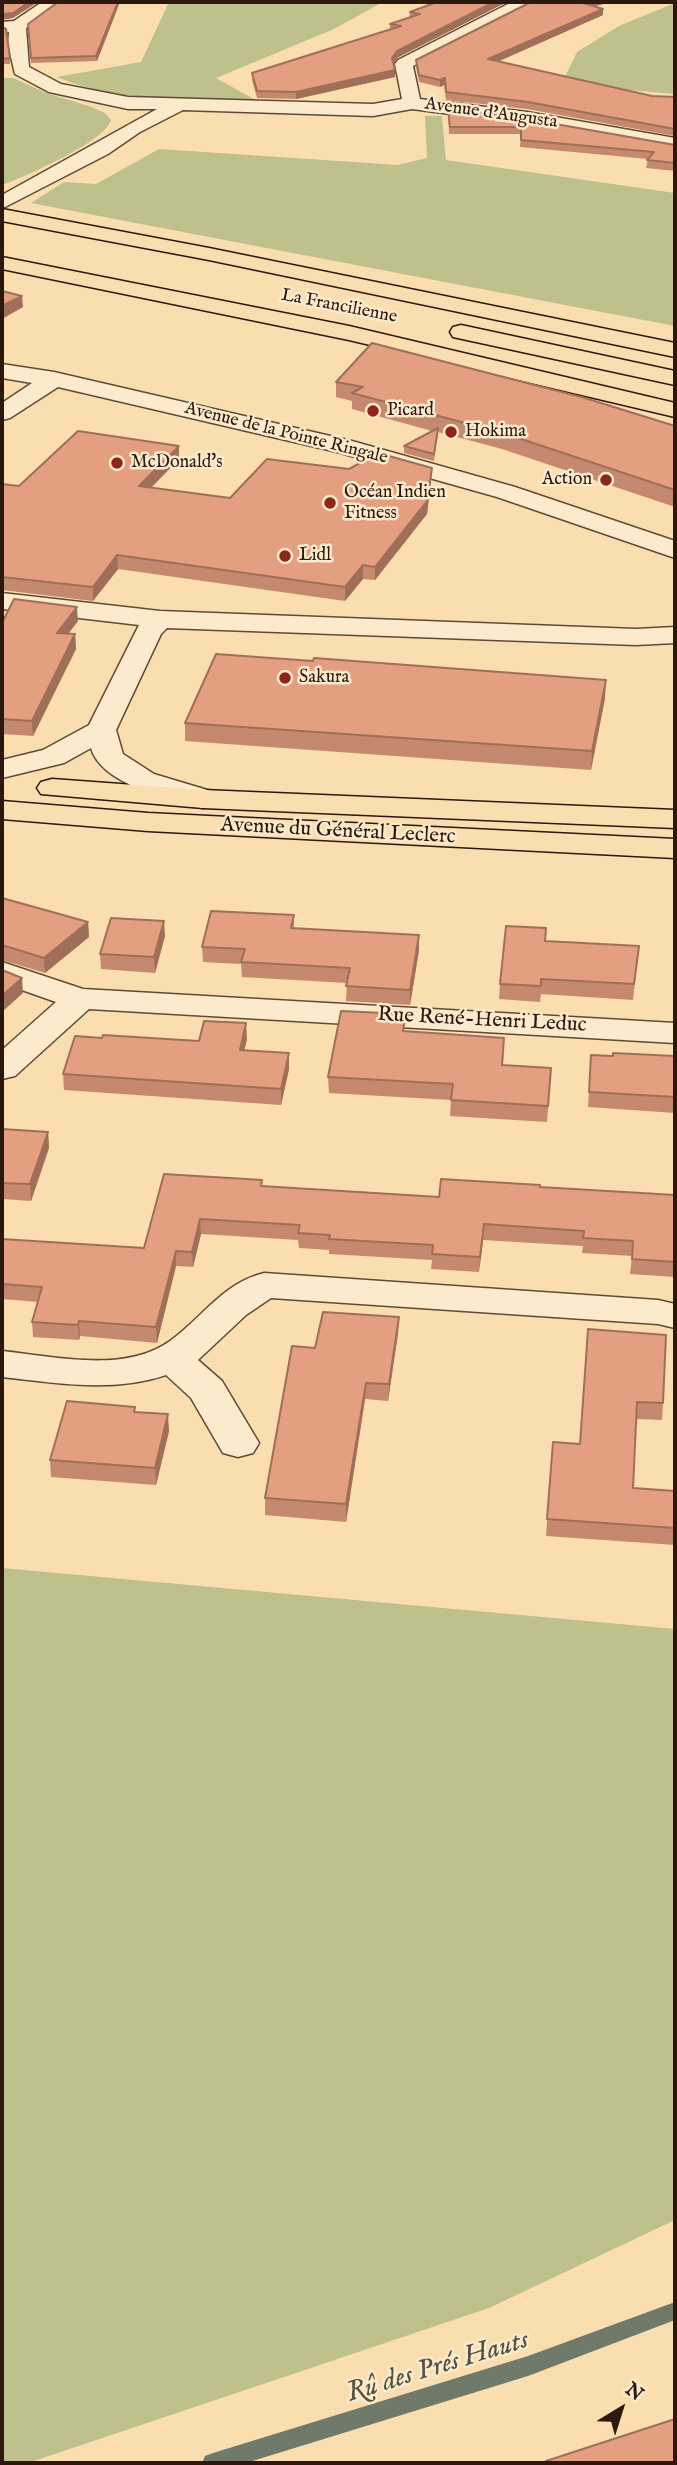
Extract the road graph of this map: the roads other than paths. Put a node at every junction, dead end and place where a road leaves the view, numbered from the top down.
1 (53, 2) edge
2 (524, 2) edge
3 (10, 35) edge
4 (128, 103) junction
5 (412, 103) junction
6 (180, 106) junction
7 (133, 128) junction
8 (675, 144) edge
9 (4, 208) edge
10 (2, 242) edge
11 (56, 252) dead end
12 (2, 263) edge
13 (333, 307) dead end
14 (503, 314) junction
15 (435, 326) dead end
16 (675, 335) edge
17 (675, 350) edge
18 (2, 371) edge
19 (675, 378) edge
20 (54, 380) junction
21 (675, 396) edge
22 (675, 410) edge
23 (2, 412) edge
24 (675, 550) edge
25 (2, 601) edge
26 (160, 619) junction
27 (675, 635) edge
28 (102, 730) junction
29 (2, 769) edge
30 (2, 784) edge
31 (203, 799) junction
32 (2, 810) edge
33 (675, 819) edge
34 (675, 849) edge
35 (2, 972) edge
36 (80, 999) junction
37 (675, 1033) edge
38 (2, 1068) edge
39 (675, 1316) edge
40 (171, 1358) junction
41 (2, 1364) edge
42 (238, 1443) dead end

1 - 3 street
2 - 5 street
3 - 4 street, Avenue d'Augusta
4 - 6 street, Avenue d'Augusta
4 - 7 street
5 - 6 street, Avenue d'Augusta
5 - 8 street, Avenue d'Augusta
6 - 7 street
7 - 9 street
9 - 14 main road, La Francilienne
10 - 11 main road
12 - 22 main road
13 - 21 main road
14 - 16 main road
14 - 17 main road, La Francilienne
15 - 19 main road
18 - 20 street, Avenue de la Pointe Ringale
20 - 23 street
20 - 24 street, Avenue de la Pointe Ringale
25 - 26 street
26 - 27 street
26 - 28 street
28 - 29 street
28 - 31 street
30 - 31 main road, Avenue du Général Leclerc
31 - 33 main road, Avenue du Général Leclerc
32 - 34 main road, Avenue du Général Leclerc
35 - 36 street, Rue René-Henri Leduc
36 - 37 street, Rue René-Henri Leduc
36 - 38 street
39 - 40 street
40 - 41 street
40 - 42 street

